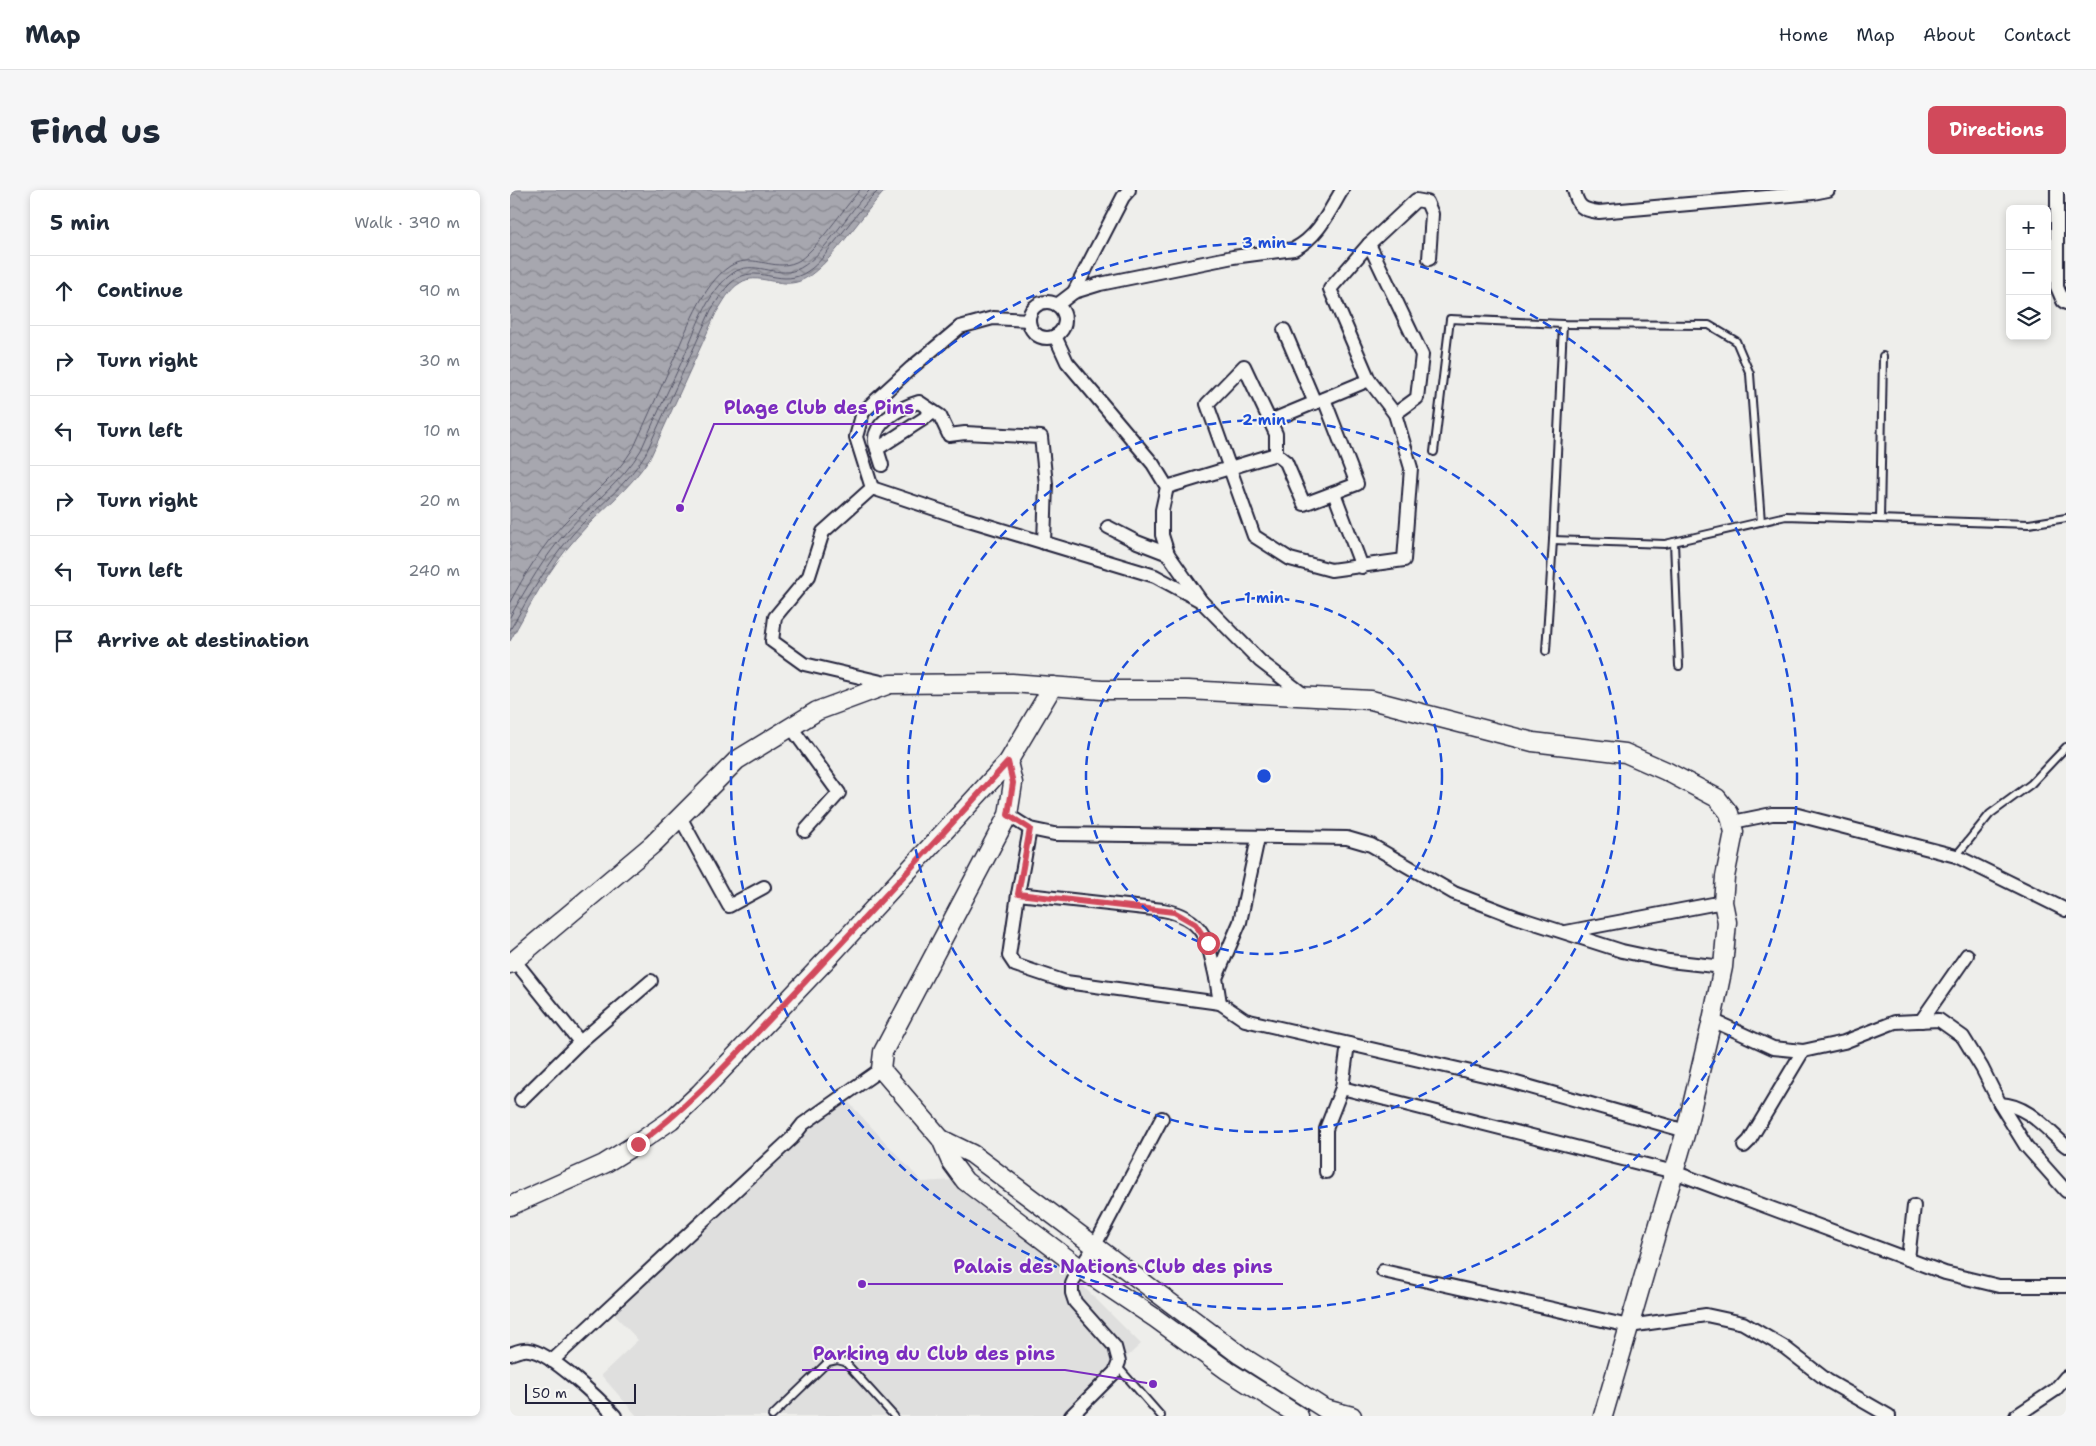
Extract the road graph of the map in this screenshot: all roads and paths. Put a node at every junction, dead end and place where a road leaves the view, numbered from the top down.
1 (1129, 190) edge
2 (1342, 190) edge
3 (1574, 190) edge
4 (1828, 190) edge
5 (2057, 190) edge
6 (2062, 232) edge
7 (1369, 244) junction
8 (1429, 259) dead end
9 (1074, 292) junction
10 (2066, 303) edge
11 (1057, 304) junction
12 (1028, 320) junction
13 (1563, 324) junction
14 (1284, 330) dead end
15 (1055, 336) junction
16 (1883, 356) dead end
17 (1369, 380) junction
18 (1320, 401) junction
19 (934, 412) junction
20 (1395, 414) junction
21 (1270, 421) junction
22 (877, 449) junction
23 (1434, 452) dead end
24 (1276, 454) junction
25 (882, 465) dead end
26 (1231, 468) junction
27 (1167, 487) junction
28 (872, 488) junction
29 (1334, 493) junction
30 (2066, 518) edge
31 (1880, 519) junction
32 (1761, 522) junction
33 (1108, 527) dead end
34 (1553, 540) junction
35 (1674, 542) junction
36 (1044, 543) junction
37 (1168, 554) junction
38 (1362, 567) junction
39 (1201, 602) junction
40 (1546, 651) dead end
41 (1679, 666) dead end
42 (890, 684) junction
43 (1053, 686) junction
44 (1307, 697) junction
45 (792, 727) junction
46 (2066, 747) edge
47 (1008, 762) junction
48 (1008, 815) junction
49 (680, 817) junction
50 (1733, 822) junction
51 (1030, 829) junction
52 (805, 831) dead end
53 (1258, 838) junction
54 (1956, 856) junction
55 (764, 887) dead end
56 (1018, 894) junction
57 (1723, 902) junction
58 (2066, 910) edge
59 (1564, 932) junction
60 (1967, 955) dead end
61 (512, 962) edge
62 (1723, 967) junction
63 (1216, 978) junction
64 (651, 982) dead end
65 (1220, 1003) junction
66 (1712, 1020) junction
67 (1921, 1021) junction
68 (580, 1042) junction
69 (1348, 1044) junction
70 (1803, 1051) junction
71 (881, 1069) junction
72 (1342, 1088) junction
73 (521, 1100) dead end
74 (2000, 1104) junction
75 (1162, 1118) dead end
76 (1686, 1131) junction
77 (941, 1139) junction
78 (1744, 1146) dead end
79 (2066, 1146) edge
80 (1326, 1172) dead end
81 (1674, 1172) junction
82 (2066, 1191) edge
83 (1038, 1204) junction
84 (510, 1206) edge
85 (1914, 1206) dead end
86 (1024, 1225) junction
87 (1094, 1246) junction
88 (1908, 1259) junction
89 (1080, 1268) junction
90 (1383, 1271) dead end
91 (2066, 1286) edge
92 (1629, 1326) junction
93 (510, 1354) edge
94 (552, 1361) junction
95 (1118, 1367) junction
96 (2066, 1377) edge
97 (1874, 1413) edge
98 (613, 1415) edge
99 (772, 1416) edge
100 (894, 1416) edge
101 (1071, 1416) edge
102 (1161, 1416) edge
103 (1299, 1416) edge
104 (1352, 1416) edge
105 (1603, 1416) edge
106 (1889, 1416) edge
107 (2016, 1416) edge

1 - 9 street
2 - 9 street
3 - 4 street
5 - 6 street
6 - 10 street
7 - 8 street
7 - 17 street
7 - 20 street
9 - 11 street
11 - 12 street
11 - 15 street
12 - 15 street
12 - 28 street
13 - 23 lane
13 - 32 lane
13 - 34 lane
14 - 18 street
15 - 27 street
16 - 31 lane
17 - 18 street
17 - 20 street
18 - 21 street
18 - 29 street
19 - 22 street
19 - 22 street
19 - 36 street
20 - 38 street
21 - 24 street
21 - 26 street
22 - 25 street
24 - 26 street
24 - 29 street
26 - 27 street
26 - 38 street
27 - 37 street
28 - 36 street
28 - 42 street
29 - 38 street
30 - 31 lane
31 - 32 lane
32 - 35 lane
33 - 37 street
34 - 35 lane
34 - 40 lane
35 - 41 lane
36 - 39 street
37 - 39 street
39 - 44 street
42 - 43 street
42 - 45 street
43 - 44 street
43 - 47 street
44 - 50 street
45 - 49 street
45 - 52 street
46 - 54 lane
47 - 48 street
47 - 84 street
48 - 51 street
48 - 71 street
49 - 55 street
49 - 61 street
50 - 54 street
50 - 57 street
51 - 53 street
51 - 56 street
53 - 59 street
53 - 63 street
54 - 58 street
56 - 63 street
56 - 65 street
57 - 59 street
57 - 62 street
59 - 62 street
60 - 67 street
61 - 68 street
62 - 66 street
63 - 65 street
64 - 68 street
65 - 69 street
66 - 70 street
66 - 76 street
67 - 70 street
67 - 74 street
68 - 73 street
69 - 72 street
69 - 76 street
70 - 78 street
71 - 77 street
71 - 94 street
72 - 80 street
72 - 81 street
74 - 79 street
74 - 82 street
75 - 87 street
76 - 81 street
77 - 83 street
77 - 86 street
81 - 88 street
81 - 92 street
83 - 86 street
83 - 87 street
85 - 88 street
86 - 89 street
87 - 89 street
87 - 104 street
88 - 91 street
89 - 95 street
89 - 103 street
90 - 92 street
92 - 97 street
92 - 105 street
93 - 94 street
94 - 98 street
95 - 101 street
95 - 102 lane
96 - 107 street
97 - 106 street
99 - 100 lane

